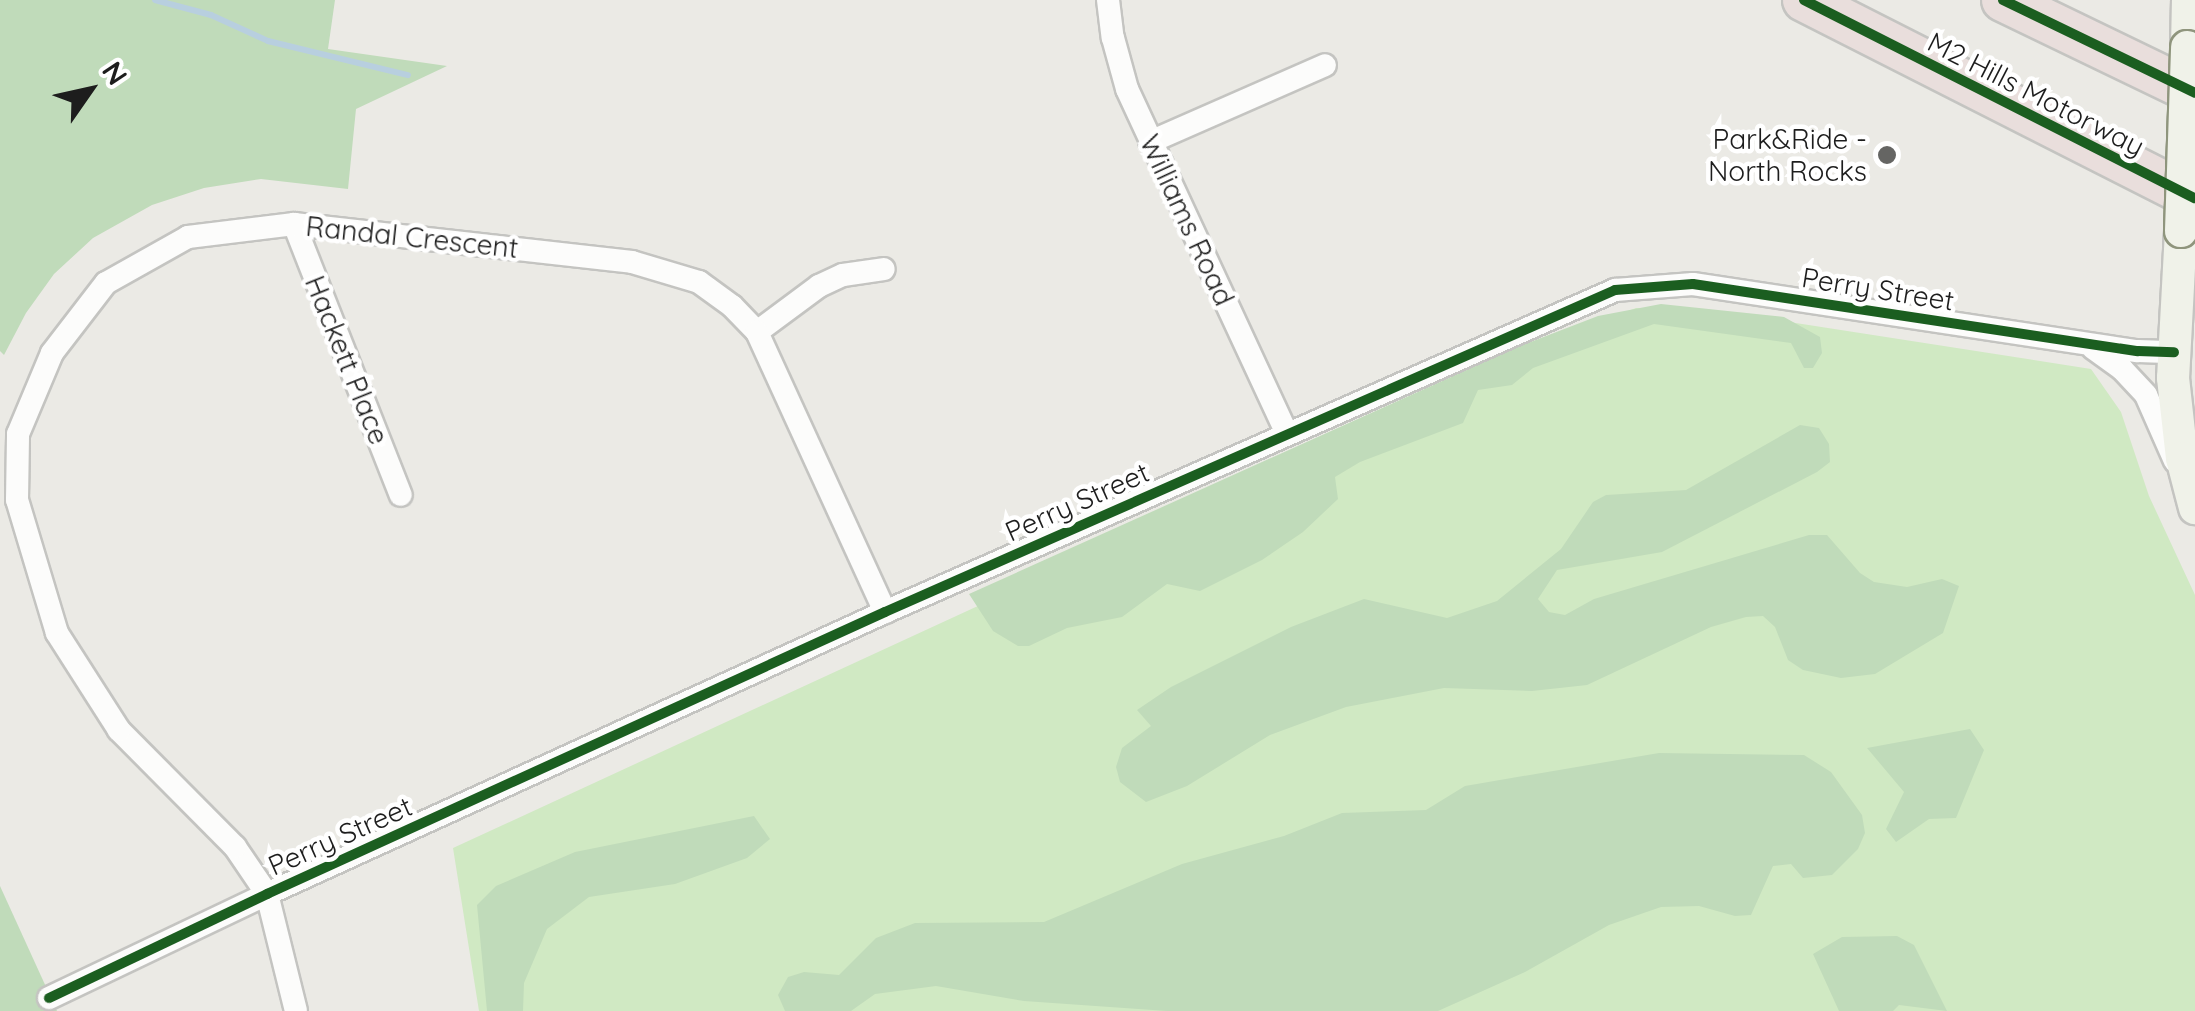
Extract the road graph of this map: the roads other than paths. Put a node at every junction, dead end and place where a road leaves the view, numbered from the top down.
1 (1108, 0) edge
2 (1804, 0) edge
3 (2003, 0) edge
4 (2188, 0) edge
5 (1324, 65) dead end
6 (2195, 93) edge
7 (1150, 142) junction
8 (2188, 215) edge
9 (294, 224) junction
10 (884, 269) dead end
11 (757, 332) junction
12 (2086, 344) junction
13 (2174, 352) junction
14 (1286, 432) junction
15 (401, 495) dead end
16 (2194, 506) edge
17 (885, 612) junction
18 (266, 894) junction
19 (49, 998) dead end
20 (296, 1011) edge

1 - 7 street, Williams Road
2 - 8 highway, M2 Hills Motorway
3 - 6 highway
4 - 8 main road, bridge
5 - 7 street
7 - 14 street, Williams Road
8 - 13 main road
9 - 11 street, Randal Crescent
9 - 15 street, Hackett Place
9 - 18 street, Randal Crescent
10 - 11 street
11 - 17 street, Randal Crescent
12 - 13 street, Perry Street
12 - 14 street, Perry Street
12 - 16 street, Perry Street
13 - 16 main road
14 - 17 street, Perry Street
17 - 18 street, Perry Street
18 - 19 street, Perry Street
18 - 20 street, Randal Crescent

